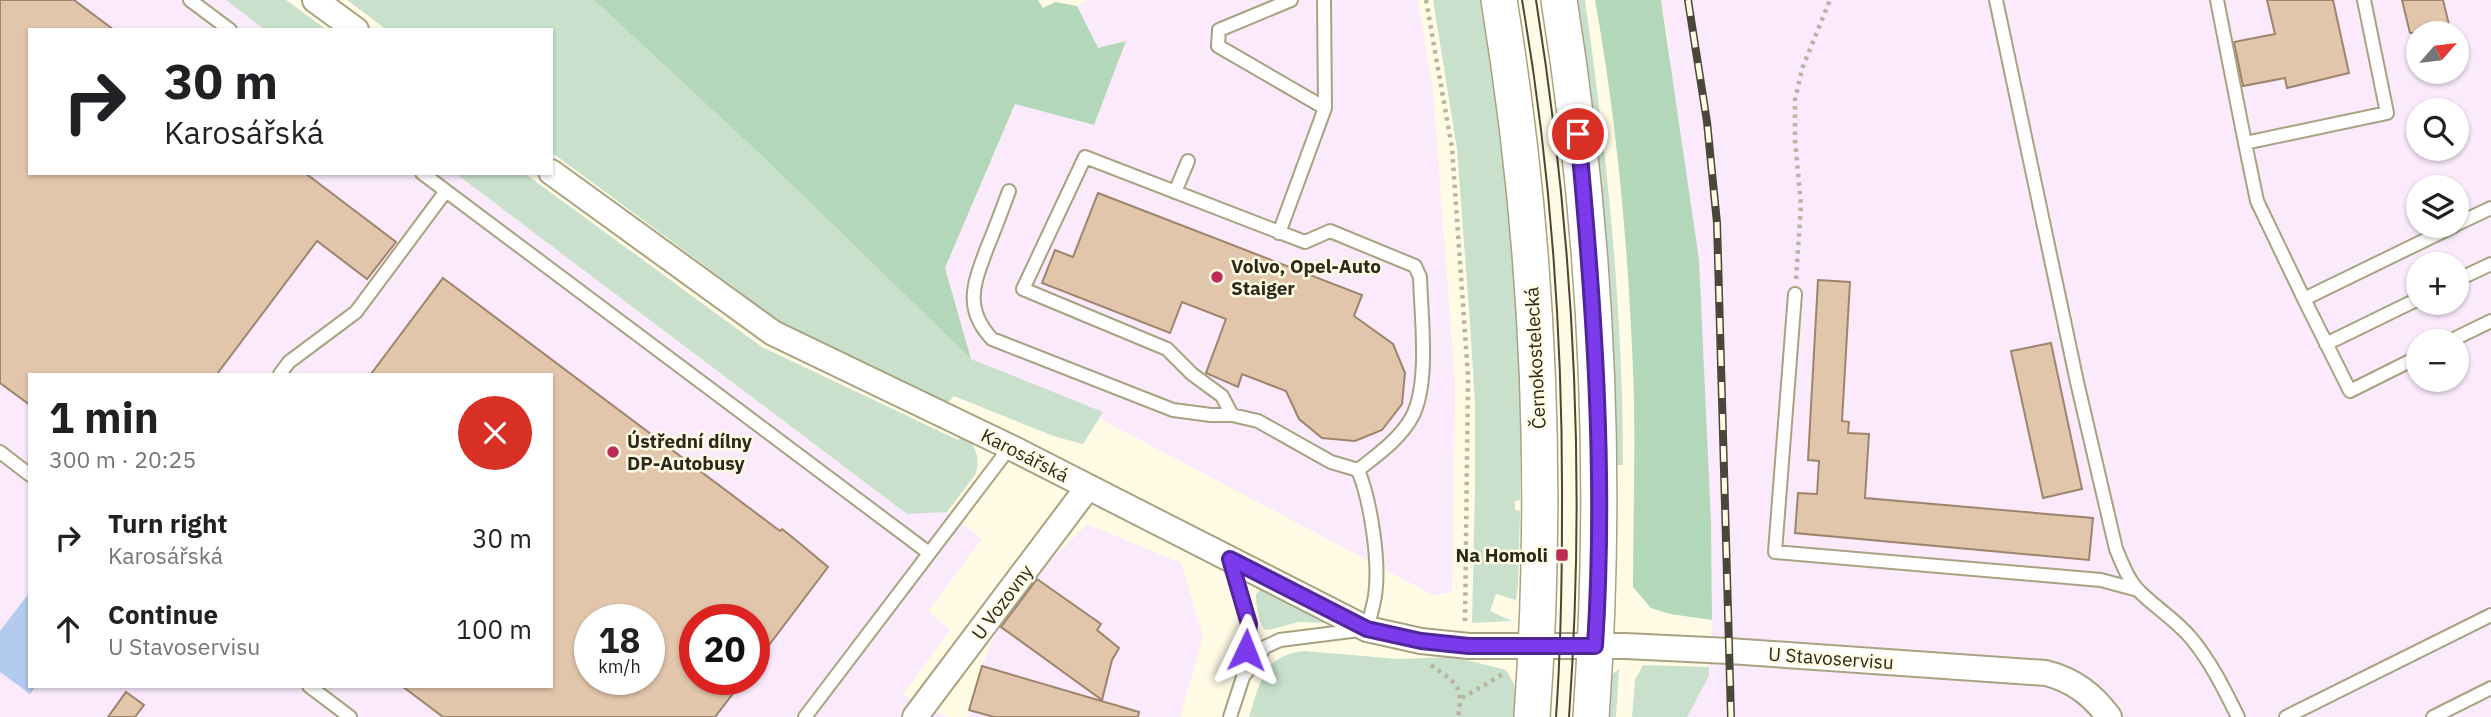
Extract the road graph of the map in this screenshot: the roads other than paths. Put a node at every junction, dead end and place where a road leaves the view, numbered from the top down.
1 (190, 0) edge
2 (315, 0) edge
3 (1291, 0) edge
4 (1324, 0) edge
5 (1499, 0) edge
6 (1559, 0) edge
7 (1996, 0) edge
8 (2217, 0) edge
9 (2364, 0) edge
10 (227, 28) edge
11 (353, 28) edge
12 (1325, 108) junction
13 (2245, 143) junction
14 (1188, 161) dead end
15 (553, 173) edge
16 (425, 175) edge
17 (446, 191) junction
18 (1009, 191) dead end
19 (1175, 192) junction
20 (2491, 208) edge
21 (2469, 218) edge
22 (1279, 233) junction
23 (2428, 238) edge
24 (2491, 264) edge
25 (2469, 274) edge
26 (1795, 294) road end
27 (2304, 299) junction
28 (2406, 305) edge
29 (2491, 321) edge
30 (2469, 332) edge
31 (2326, 344) junction
32 (2406, 363) edge
33 (281, 373) edge
34 (1232, 415) junction
35 (1010, 447) junction
36 (0, 452) edge
37 (1358, 470) junction
38 (28, 473) edge
39 (1088, 487) junction
40 (929, 553) junction
41 (1230, 559) junction
42 (2138, 590) junction
43 (2491, 615) edge
44 (1367, 629) junction
45 (1536, 646) junction
46 (1595, 646) junction
47 (1243, 677) junction
48 (312, 688) edge
49 (2491, 688) edge
50 (350, 717) edge
51 (805, 717) edge
52 (915, 717) edge
53 (1230, 717) edge
54 (1532, 717) edge
55 (1591, 717) edge
56 (2109, 717) edge
57 (2238, 717) edge
58 (2286, 717) edge
59 (2433, 717) edge

1 - 10 lane
2 - 11 street
3 - 12 lane
4 - 12 lane
5 - 45 main road, Černokostelecká
6 - 46 main road
7 - 42 lane
8 - 13 lane
9 - 13 lane
12 - 22 lane
13 - 27 lane
14 - 19 lane
15 - 35 street, Karosářská
16 - 17 lane
17 - 33 lane
17 - 40 lane
18 - 34 lane
19 - 22 lane
19 - 34 lane
20 - 21 lane
22 - 37 lane
23 - 27 lane
24 - 25 lane
26 - 42 lane
27 - 31 lane
28 - 31 lane
29 - 30 lane
31 - 32 lane
34 - 37 lane
35 - 39 street, Karosářská
35 - 40 lane
36 - 38 lane
37 - 44 lane
39 - 41 street, Karosářská
39 - 52 street, U Vozovny
40 - 51 lane
41 - 44 street, Karosářská
41 - 47 lane
42 - 57 lane
43 - 58 lane
44 - 45 street, Karosářská
44 - 47 lane
45 - 46 street, U Stavoservisu
45 - 54 main road, Černokostelecká
46 - 55 main road
46 - 56 street, U Stavoservisu
47 - 53 lane
48 - 50 lane
49 - 59 lane

